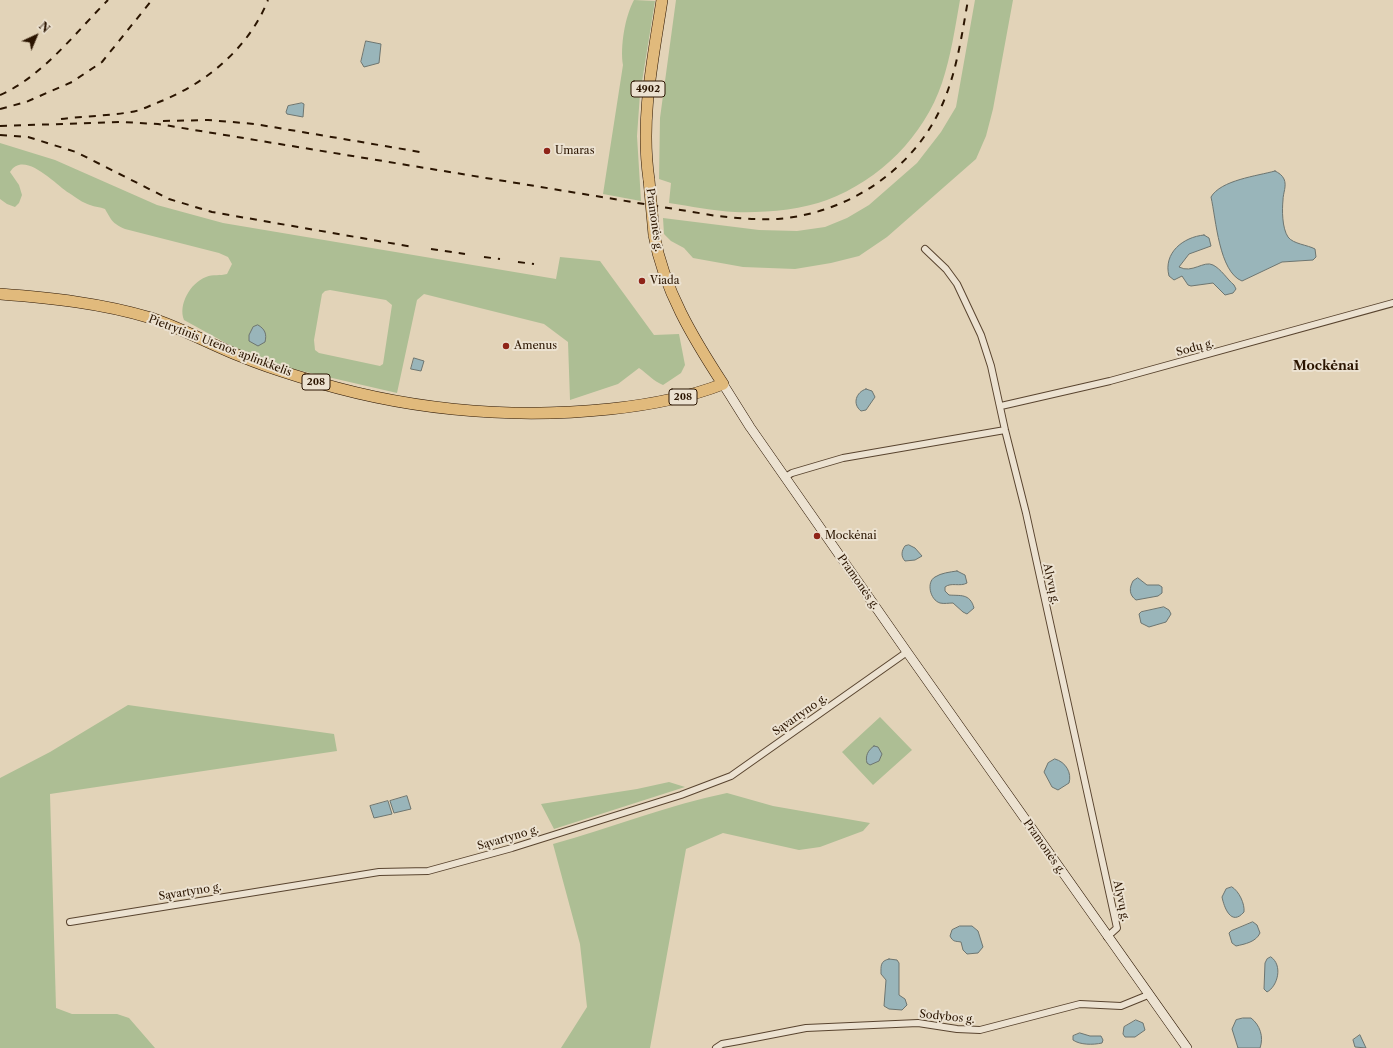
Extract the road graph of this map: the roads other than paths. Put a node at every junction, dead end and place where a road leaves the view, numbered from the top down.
1 (662, 0) edge
2 (925, 249) dead end
3 (0, 294) edge
4 (1393, 303) edge
5 (722, 384) junction
6 (1001, 406) junction
7 (1004, 430) junction
8 (785, 477) junction
9 (907, 652) junction
10 (70, 922) dead end
11 (1107, 937) junction
12 (1148, 995) junction
13 (716, 1048) edge
14 (1187, 1048) edge

1 - 5 highway, Pramonės g. / 4902, bridge
2 - 6 street, Alyvų g.
3 - 5 highway, Pietrytinis Utenos aplinkkelis / 208
4 - 6 street, Sodų g.
5 - 8 main road, Pramonės g. / 4902
6 - 7 street, Alyvų g.
7 - 8 street
7 - 11 street, Alyvų g.
8 - 9 main road, Pramonės g. / 4902
9 - 10 street, Sąvartyno g.
9 - 11 main road, Pramonės g. / 4902
11 - 12 main road, Pramonės g. / 4902
12 - 13 street, Sodybos g.
12 - 14 main road, Pramonės g. / 4902

